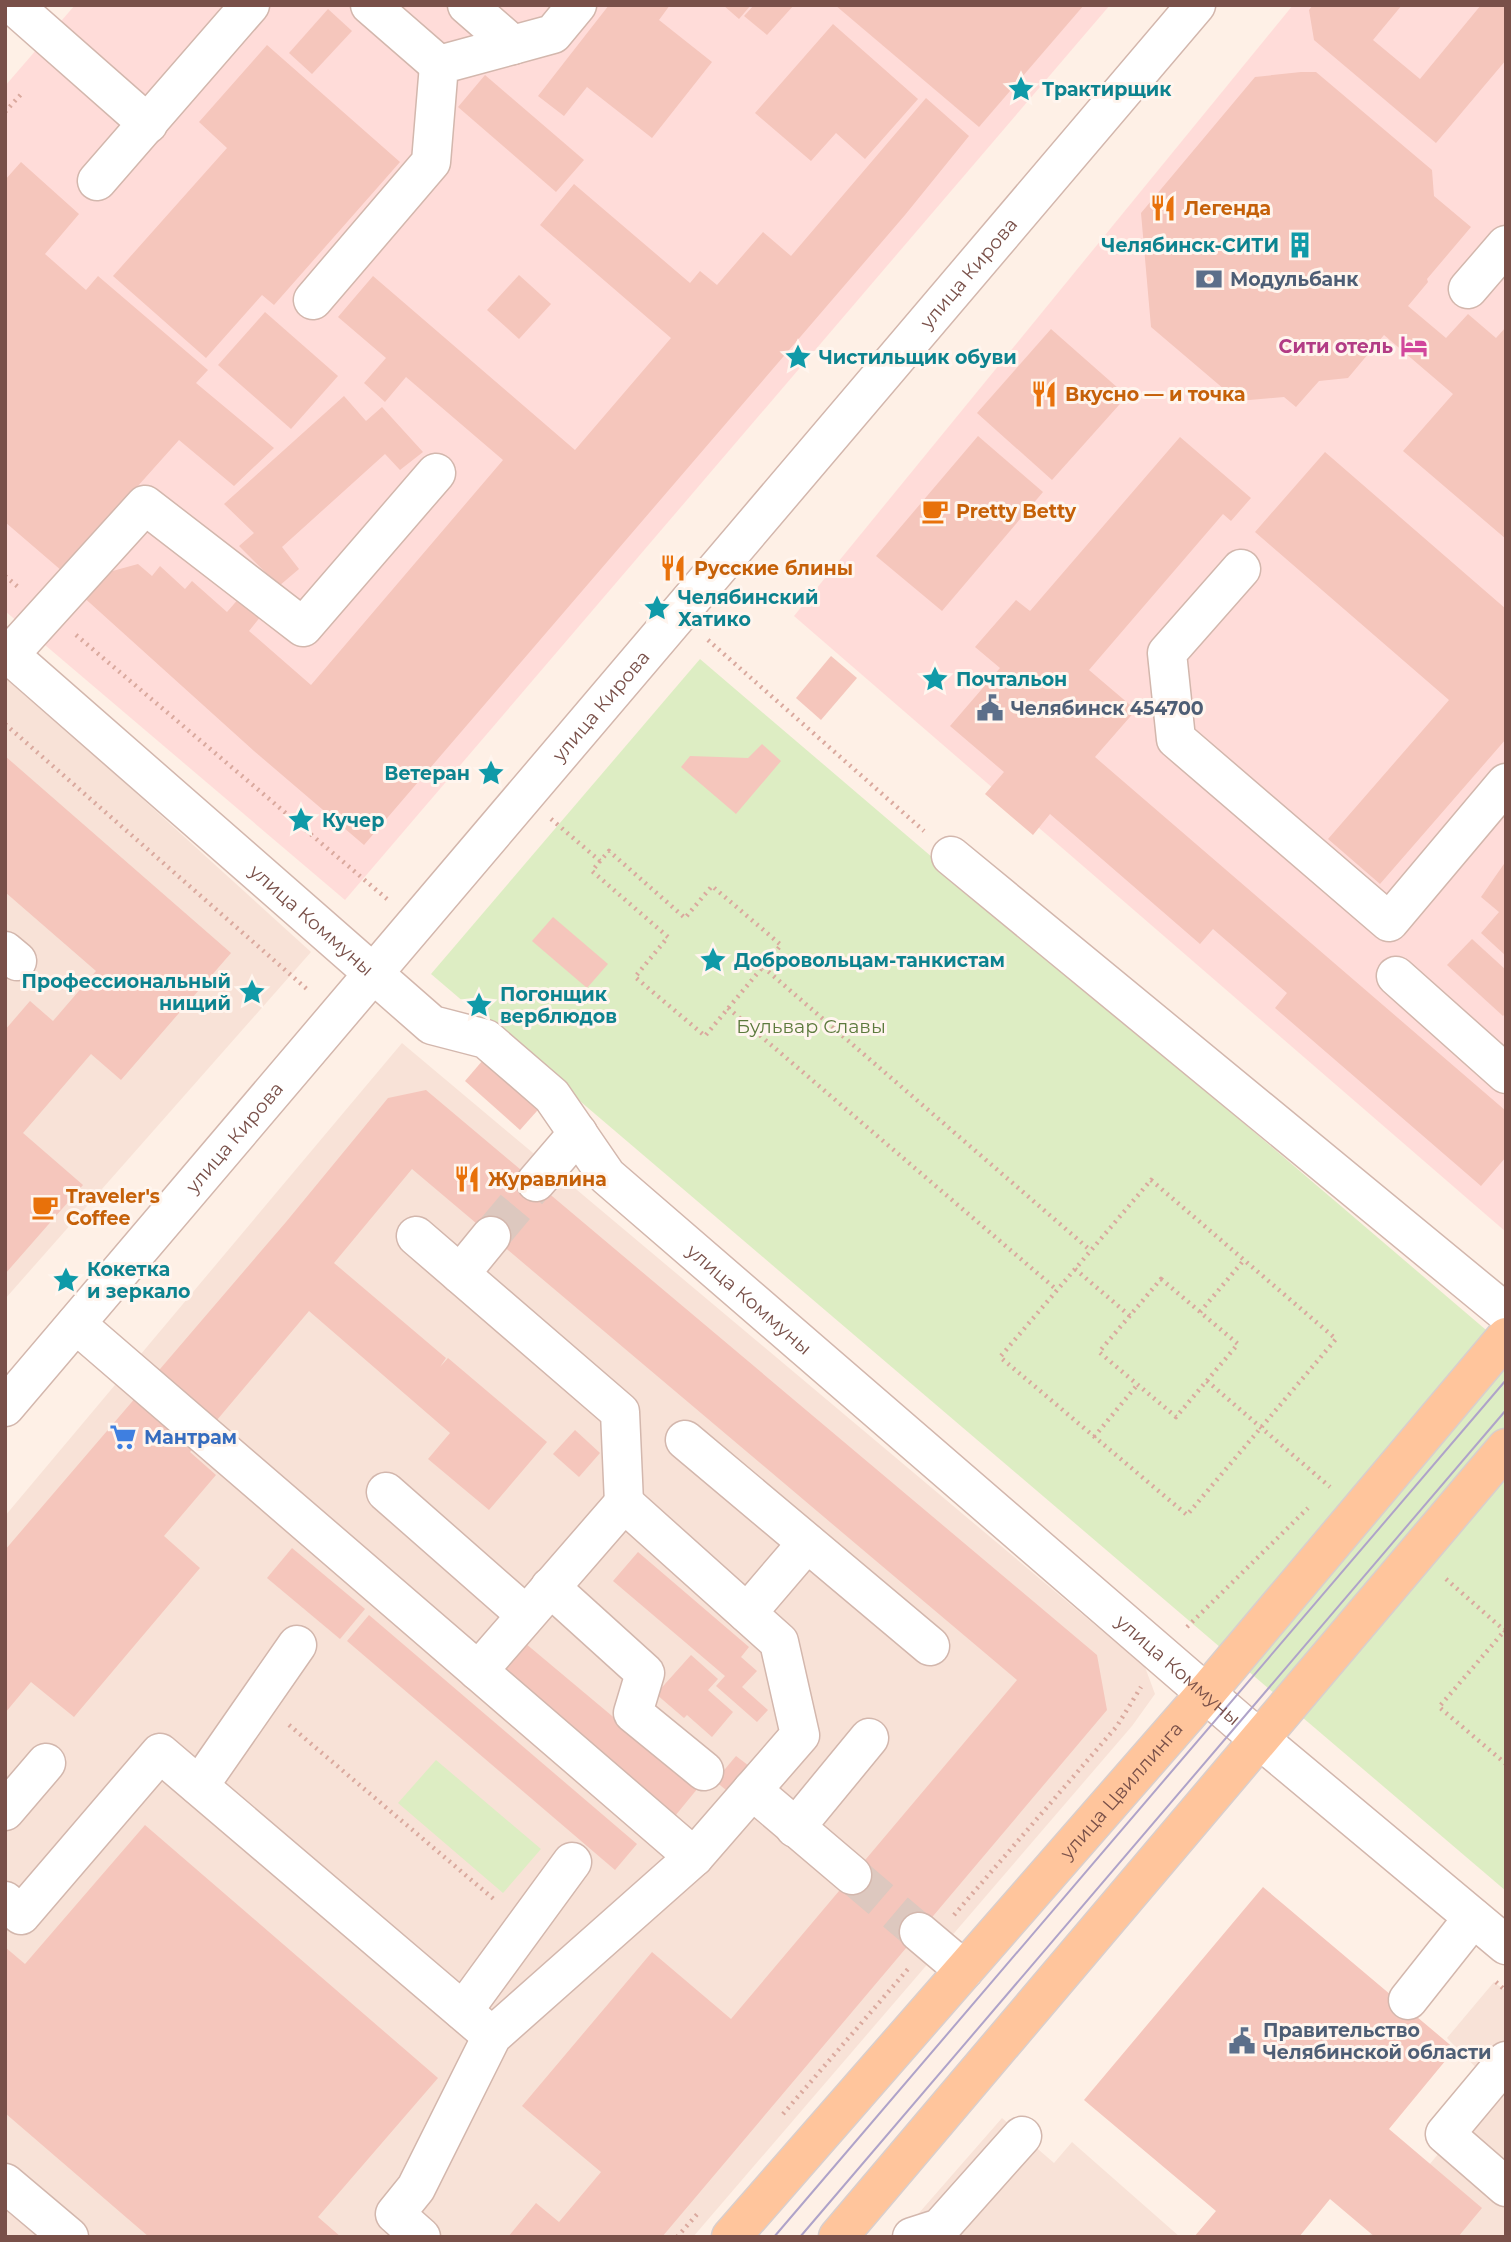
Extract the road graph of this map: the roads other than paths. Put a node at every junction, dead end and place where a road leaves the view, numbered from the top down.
1 (250, 5) edge
2 (370, 5) edge
3 (467, 5) edge
4 (577, 5) edge
5 (1196, 5) edge
6 (19, 15) edge
7 (513, 45) junction
8 (439, 65) junction
9 (148, 124) junction
10 (97, 181) dead end
11 (1506, 245) edge
12 (1468, 289) dead end
13 (313, 300) dead end
14 (436, 473) dead end
15 (1241, 569) dead end
16 (7, 653) edge
17 (1506, 783) edge
18 (951, 856) road end
19 (374, 973) junction
20 (1396, 976) dead end
21 (1506, 1074) edge
22 (578, 1133) junction
23 (536, 1182) tunnel mouth
24 (416, 1236) dead end
25 (491, 1236) tunnel mouth
26 (460, 1274) junction
27 (1506, 1313) edge
28 (76, 1324) junction
29 (1506, 1337) edge
30 (5, 1407) edge
31 (685, 1440) dead end
32 (1506, 1448) edge
33 (386, 1492) dead end
34 (624, 1503) junction
35 (807, 1543) junction
36 (539, 1601) junction
37 (747, 1613) junction
38 (297, 1645) dead end
39 (930, 1646) dead end
40 (478, 1671) junction
41 (1206, 1693) junction
42 (869, 1738) dead end
43 (1260, 1740) junction
44 (46, 1763) dead end
45 (704, 1771) dead end
46 (199, 1786) junction
47 (752, 1790) junction
48 (5, 1811) edge
49 (795, 1828) junction
50 (694, 1857) junction
51 (572, 1862) dead end
52 (852, 1875) tunnel mouth
53 (5, 1901) edge
54 (1474, 1919) junction
55 (925, 1937) tunnel mouth
56 (1506, 1945) edge
57 (964, 1970) junction
58 (1408, 2000) dead end
59 (463, 2011) junction
60 (492, 2036) junction
61 (1506, 2061) edge
62 (1022, 2136) dead end
63 (5, 2183) edge
64 (1506, 2187) edge
65 (69, 2237) edge
66 (421, 2237) edge
67 (732, 2237) edge
68 (838, 2237) edge
69 (912, 2237) edge

1 - 9 street
2 - 8 street
3 - 7 street
4 - 7 street
5 - 19 street, улица Кирова
6 - 9 street
7 - 8 street
8 - 13 street
9 - 10 street
11 - 12 street
14 - 16 street
15 - 17 street
16 - 19 street, улица Коммуны
18 - 27 street
19 - 22 street, улица Коммуны
19 - 28 street, улица Кирова
20 - 21 street
22 - 23 street
22 - 41 street, улица Коммуны
24 - 26 street
25 - 26 street
26 - 34 street
28 - 30 street, улица Кирова
28 - 40 street
29 - 41 main road, улица Цвиллинга
31 - 35 street
32 - 43 main road
33 - 36 street
34 - 36 street
34 - 37 street
35 - 37 street
35 - 39 street
36 - 40 street
36 - 45 street
37 - 47 street
38 - 46 street
40 - 50 street
41 - 43 street, улица Коммуны
41 - 57 main road, улица Цвиллинга
42 - 49 street
43 - 54 street, улица Коммуны
43 - 68 main road
44 - 48 street
46 - 53 street
46 - 59 street
47 - 49 street
47 - 50 street
49 - 52 street
50 - 60 street
51 - 59 street
54 - 56 street, улица Коммуны
54 - 58 street
55 - 57 street
57 - 67 main road, улица Цвиллинга
59 - 60 street
60 - 66 street
61 - 64 street
62 - 69 street
63 - 65 street

